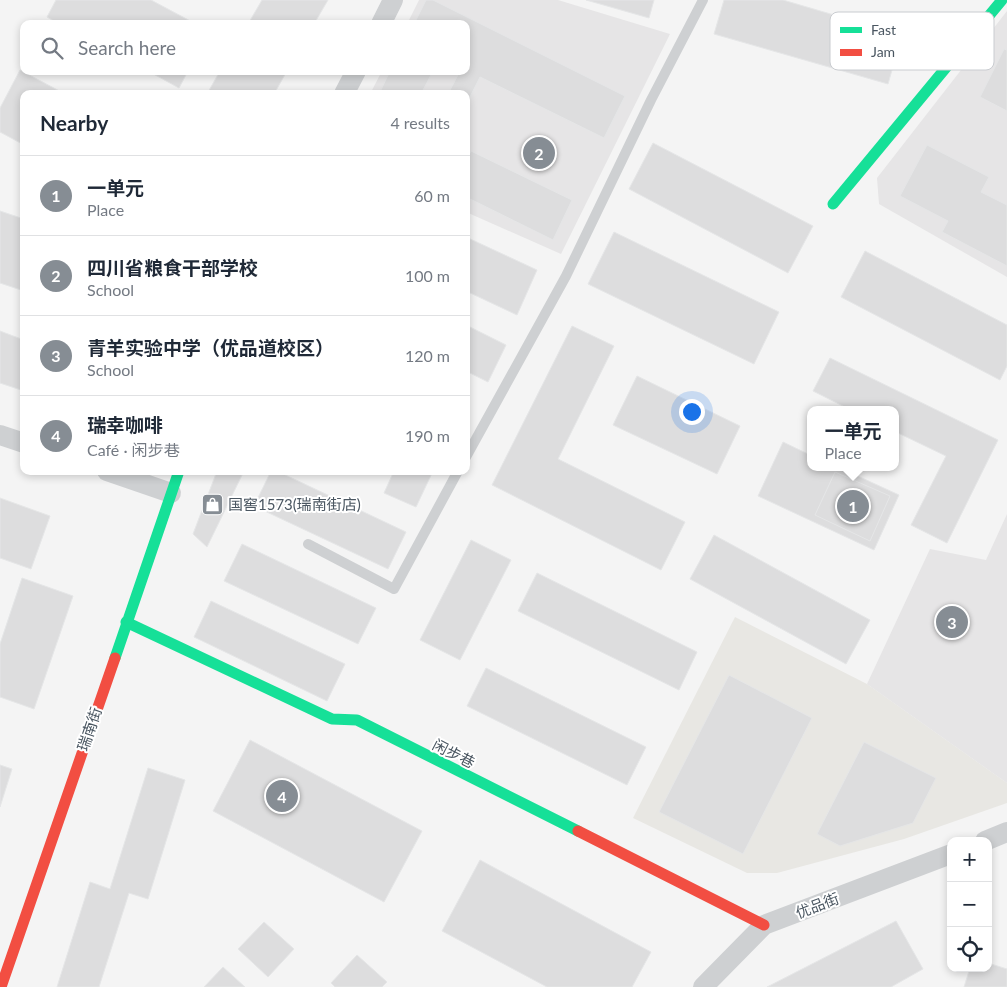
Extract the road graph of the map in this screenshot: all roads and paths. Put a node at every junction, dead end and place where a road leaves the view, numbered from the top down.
1 (393, 0) edge
2 (703, 0) edge
3 (1002, 0) edge
4 (992, 12) edge
5 (383, 20) edge
6 (944, 70) edge
7 (354, 75) edge
8 (346, 90) edge
9 (833, 204) dead end
10 (0, 435) edge
11 (20, 442) edge
12 (470, 450) edge
13 (119, 475) edge
14 (178, 475) edge
15 (456, 475) edge
16 (171, 493) junction
17 (308, 544) dead end
18 (126, 622) junction
19 (1007, 832) edge
20 (992, 838) edge
21 (947, 856) edge
22 (764, 925) junction
23 (1, 987) edge
24 (703, 987) edge

1 - 5 street
2 - 12 lane
3 - 4 street
6 - 9 street
7 - 8 street
10 - 11 street
13 - 16 street
14 - 16 street, 瑞南街
15 - 17 lane
16 - 18 street, 瑞南街
18 - 22 street, 闲步巷
18 - 23 street, 瑞南街
19 - 20 street
21 - 22 street, 优品街
22 - 24 street, 优品街

